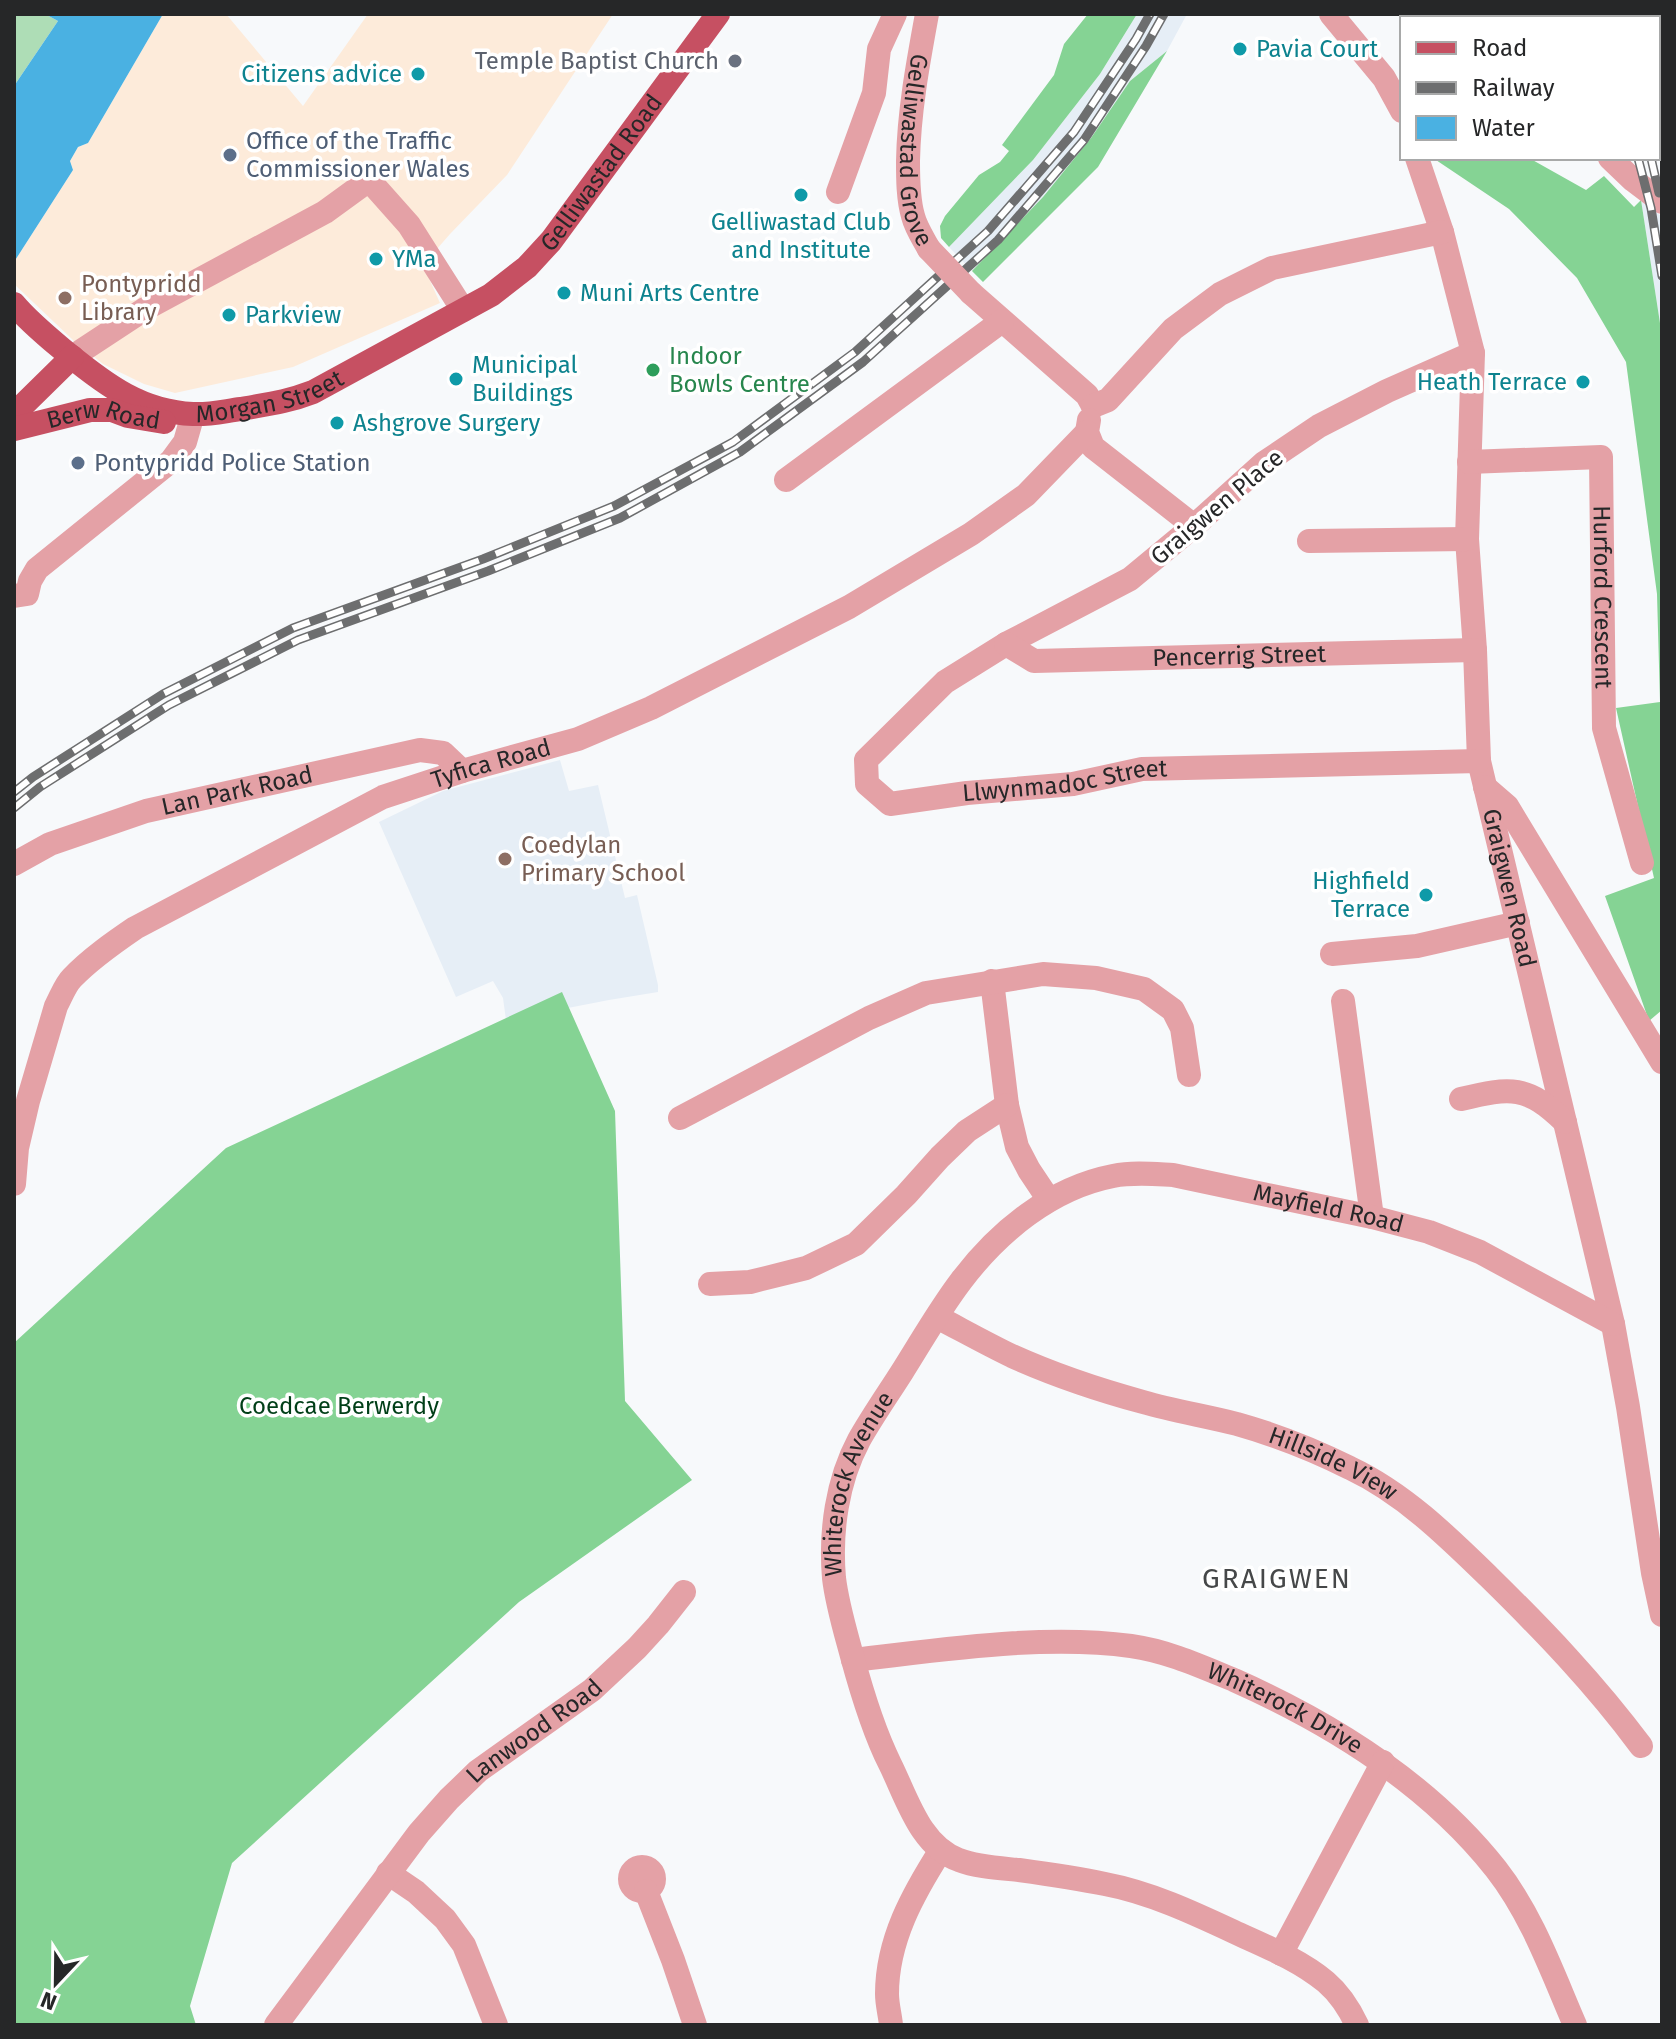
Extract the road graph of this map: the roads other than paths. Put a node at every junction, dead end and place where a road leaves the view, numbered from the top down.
1 (718, 14) edge
2 (895, 14) edge
3 (927, 14) edge
4 (1331, 14) edge
5 (1400, 107) edge
6 (1418, 160) edge
7 (1612, 160) edge
8 (838, 192) dead end
9 (1662, 202) edge
10 (1442, 232) junction
11 (14, 304) edge
12 (463, 310) junction
13 (1002, 321) junction
14 (1473, 353) junction
15 (72, 357) junction
16 (1093, 406) junction
17 (14, 414) edge
18 (193, 414) junction
19 (14, 429) edge
20 (1087, 432) junction
21 (1469, 462) junction
22 (786, 480) dead end
23 (1194, 526) junction
24 (1467, 539) junction
25 (1309, 541) dead end
26 (20, 595) edge
27 (1006, 644) junction
28 (1475, 650) junction
29 (1479, 761) junction
30 (462, 771) junction
31 (1485, 787) junction
32 (1642, 863) dead end
33 (14, 864) edge
34 (1518, 923) junction
35 (1332, 954) dead end
36 (992, 981) junction
37 (1343, 1001) dead end
38 (1662, 1062) edge
39 (1189, 1075) dead end
40 (1461, 1099) dead end
41 (1007, 1105) junction
42 (680, 1118) dead end
43 (1565, 1122) junction
44 (14, 1184) edge
45 (1040, 1206) junction
46 (1372, 1217) junction
47 (710, 1284) dead end
48 (937, 1317) junction
49 (1613, 1324) junction
50 (684, 1592) dead end
51 (1662, 1615) edge
52 (853, 1660) junction
53 (1641, 1746) dead end
54 (1383, 1762) junction
55 (941, 1850) junction
56 (388, 1873) junction
57 (646, 1891) dead end
58 (1281, 1954) junction
59 (276, 2025) edge
60 (496, 2025) edge
61 (695, 2025) edge
62 (891, 2025) edge
63 (1357, 2025) edge
64 (1575, 2025) edge

1 - 12 main road, Gelliwastad Road
2 - 8 street
3 - 13 street, Gelliwastad Grove, bridge
4 - 5 street
6 - 10 street, Graigwen Road
7 - 9 street
10 - 14 street, Graigwen Road
10 - 16 street
11 - 15 main road
12 - 15 street
12 - 18 main road, Morgan Street
13 - 16 street, Gelliwastad Grove
13 - 22 street
14 - 21 street, Graigwen Road
14 - 23 street, Graigwen Place
15 - 17 main road, Berw Road
15 - 18 main road, Morgan Street
16 - 20 street
18 - 19 main road, Berw Road
18 - 26 street
20 - 23 street
20 - 30 street, Tyfica Road
21 - 24 street, Graigwen Road
21 - 32 street, Hurford Crescent
23 - 27 street, Graigwen Place
24 - 25 street
24 - 28 street, Graigwen Road
27 - 28 street, Pencerrig Street
27 - 29 street, Llwynmadoc Street
28 - 29 street, Graigwen Road
29 - 31 street, Graigwen Road
30 - 33 street, Lan Park Road
30 - 44 street, Tyfica Road
31 - 34 street, Graigwen Road
31 - 38 street
34 - 35 street
34 - 43 street, Graigwen Road
36 - 39 street
36 - 41 street
36 - 42 street
37 - 46 street
40 - 43 street
41 - 45 street
41 - 47 street
43 - 49 street, Graigwen Road
45 - 46 street, Mayfield Road
45 - 48 street, Whiterock Avenue
46 - 49 street, Mayfield Road
48 - 52 street, Whiterock Avenue
48 - 53 street, Hillside View
49 - 51 street, Graigwen Road
50 - 56 street, Lanwood Road
52 - 54 street, Whiterock Drive
52 - 55 street, Whiterock Avenue
54 - 58 street
54 - 64 street, Whiterock Drive
55 - 58 street
55 - 62 street
56 - 59 street, Lanwood Road
56 - 60 street
57 - 61 street
58 - 63 street

